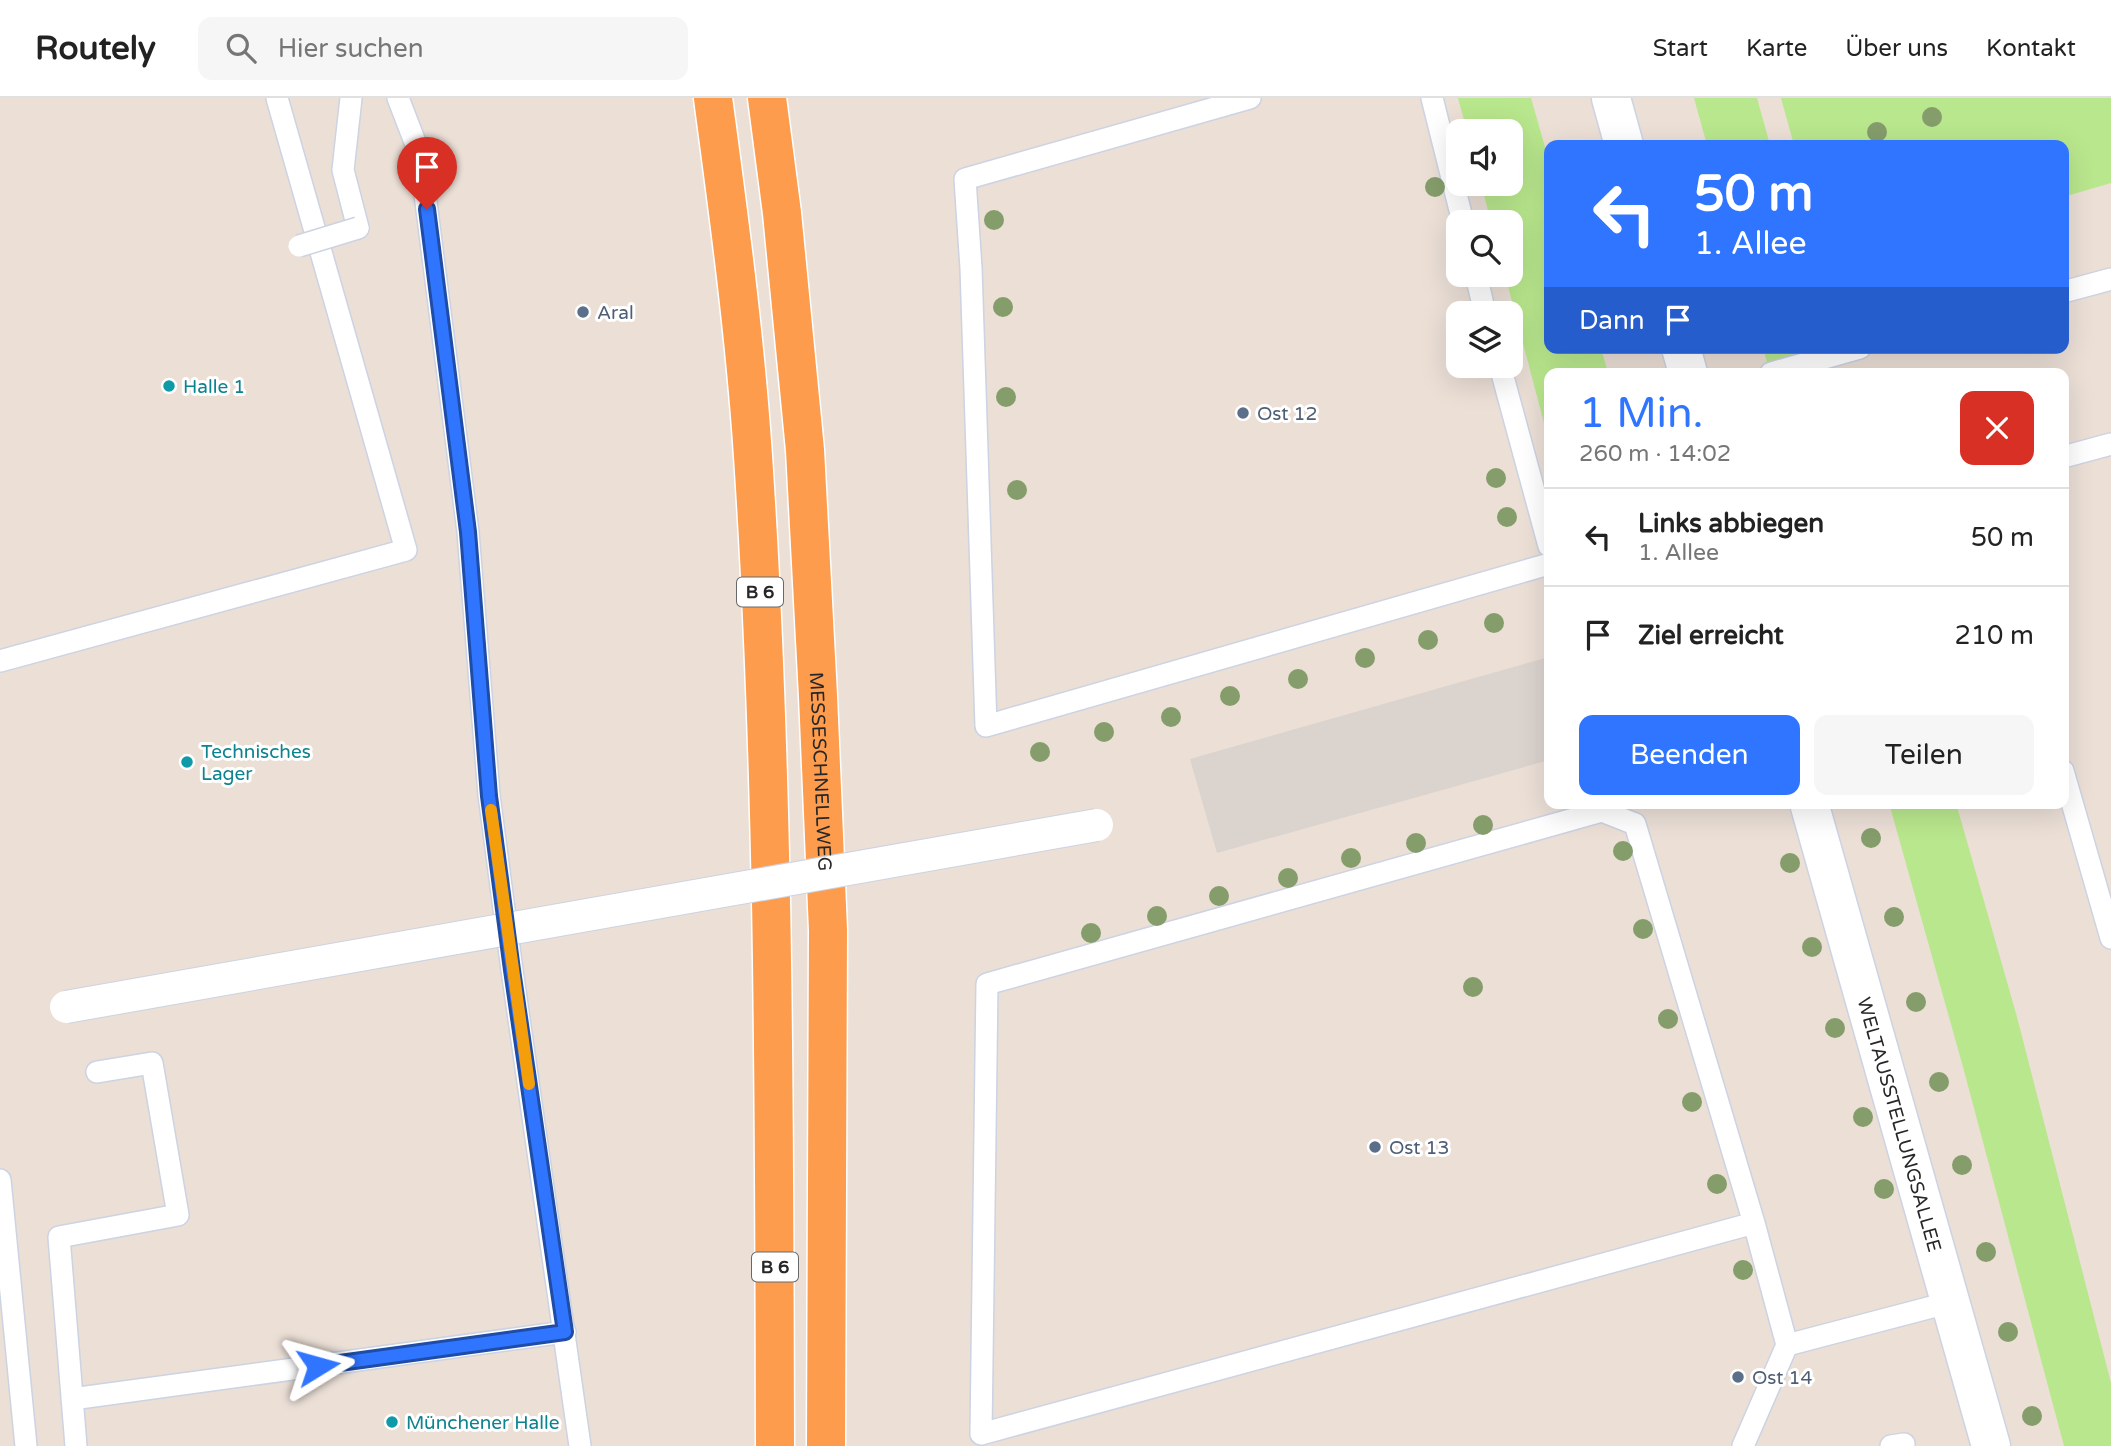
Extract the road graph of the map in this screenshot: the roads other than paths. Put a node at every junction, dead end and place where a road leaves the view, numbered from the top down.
1 (277, 98) edge
2 (351, 98) edge
3 (398, 98) edge
4 (713, 98) edge
5 (767, 98) edge
6 (1250, 98) edge
7 (1432, 98) edge
8 (1611, 98) edge
9 (1623, 140) edge
10 (1460, 210) edge
11 (299, 246) dead end
12 (2111, 279) edge
13 (2069, 290) edge
14 (1839, 354) edge
15 (1789, 368) edge
16 (1503, 378) edge
17 (2111, 444) edge
18 (2069, 455) edge
19 (1544, 528) edge
20 (1544, 565) edge
21 (0, 661) edge
22 (2069, 792) edge
23 (1811, 809) edge
24 (1097, 825) dead end
25 (2111, 938) edge
26 (66, 1007) dead end
27 (97, 1072) dead end
28 (0, 1180) edge
29 (1754, 1223) junction
30 (1951, 1302) junction
31 (565, 1332) junction
32 (1787, 1345) junction
33 (72, 1399) junction
34 (982, 1440) edge
35 (26, 1446) edge
36 (76, 1446) edge
37 (580, 1446) edge
38 (775, 1446) edge
39 (826, 1446) edge
40 (1743, 1446) edge
41 (1991, 1446) edge

1 - 21 lane
2 - 11 lane, bridge
3 - 31 lane
4 - 38 highway, B 6
5 - 39 highway, MESSESCHNELLWEG / B 6
6 - 20 lane
7 - 10 lane
8 - 9 main road
12 - 13 lane
14 - 15 lane
16 - 19 lane
17 - 18 lane
22 - 25 lane
23 - 30 main road, WELTAUSSTELLUNGSALLEE
24 - 26 street, bridge
27 - 33 lane
28 - 35 lane
29 - 32 lane
29 - 34 lane
29 - 34 lane
30 - 32 lane
30 - 41 main road, WELTAUSSTELLUNGSALLEE
31 - 33 lane
31 - 37 lane
32 - 40 lane
33 - 36 lane

